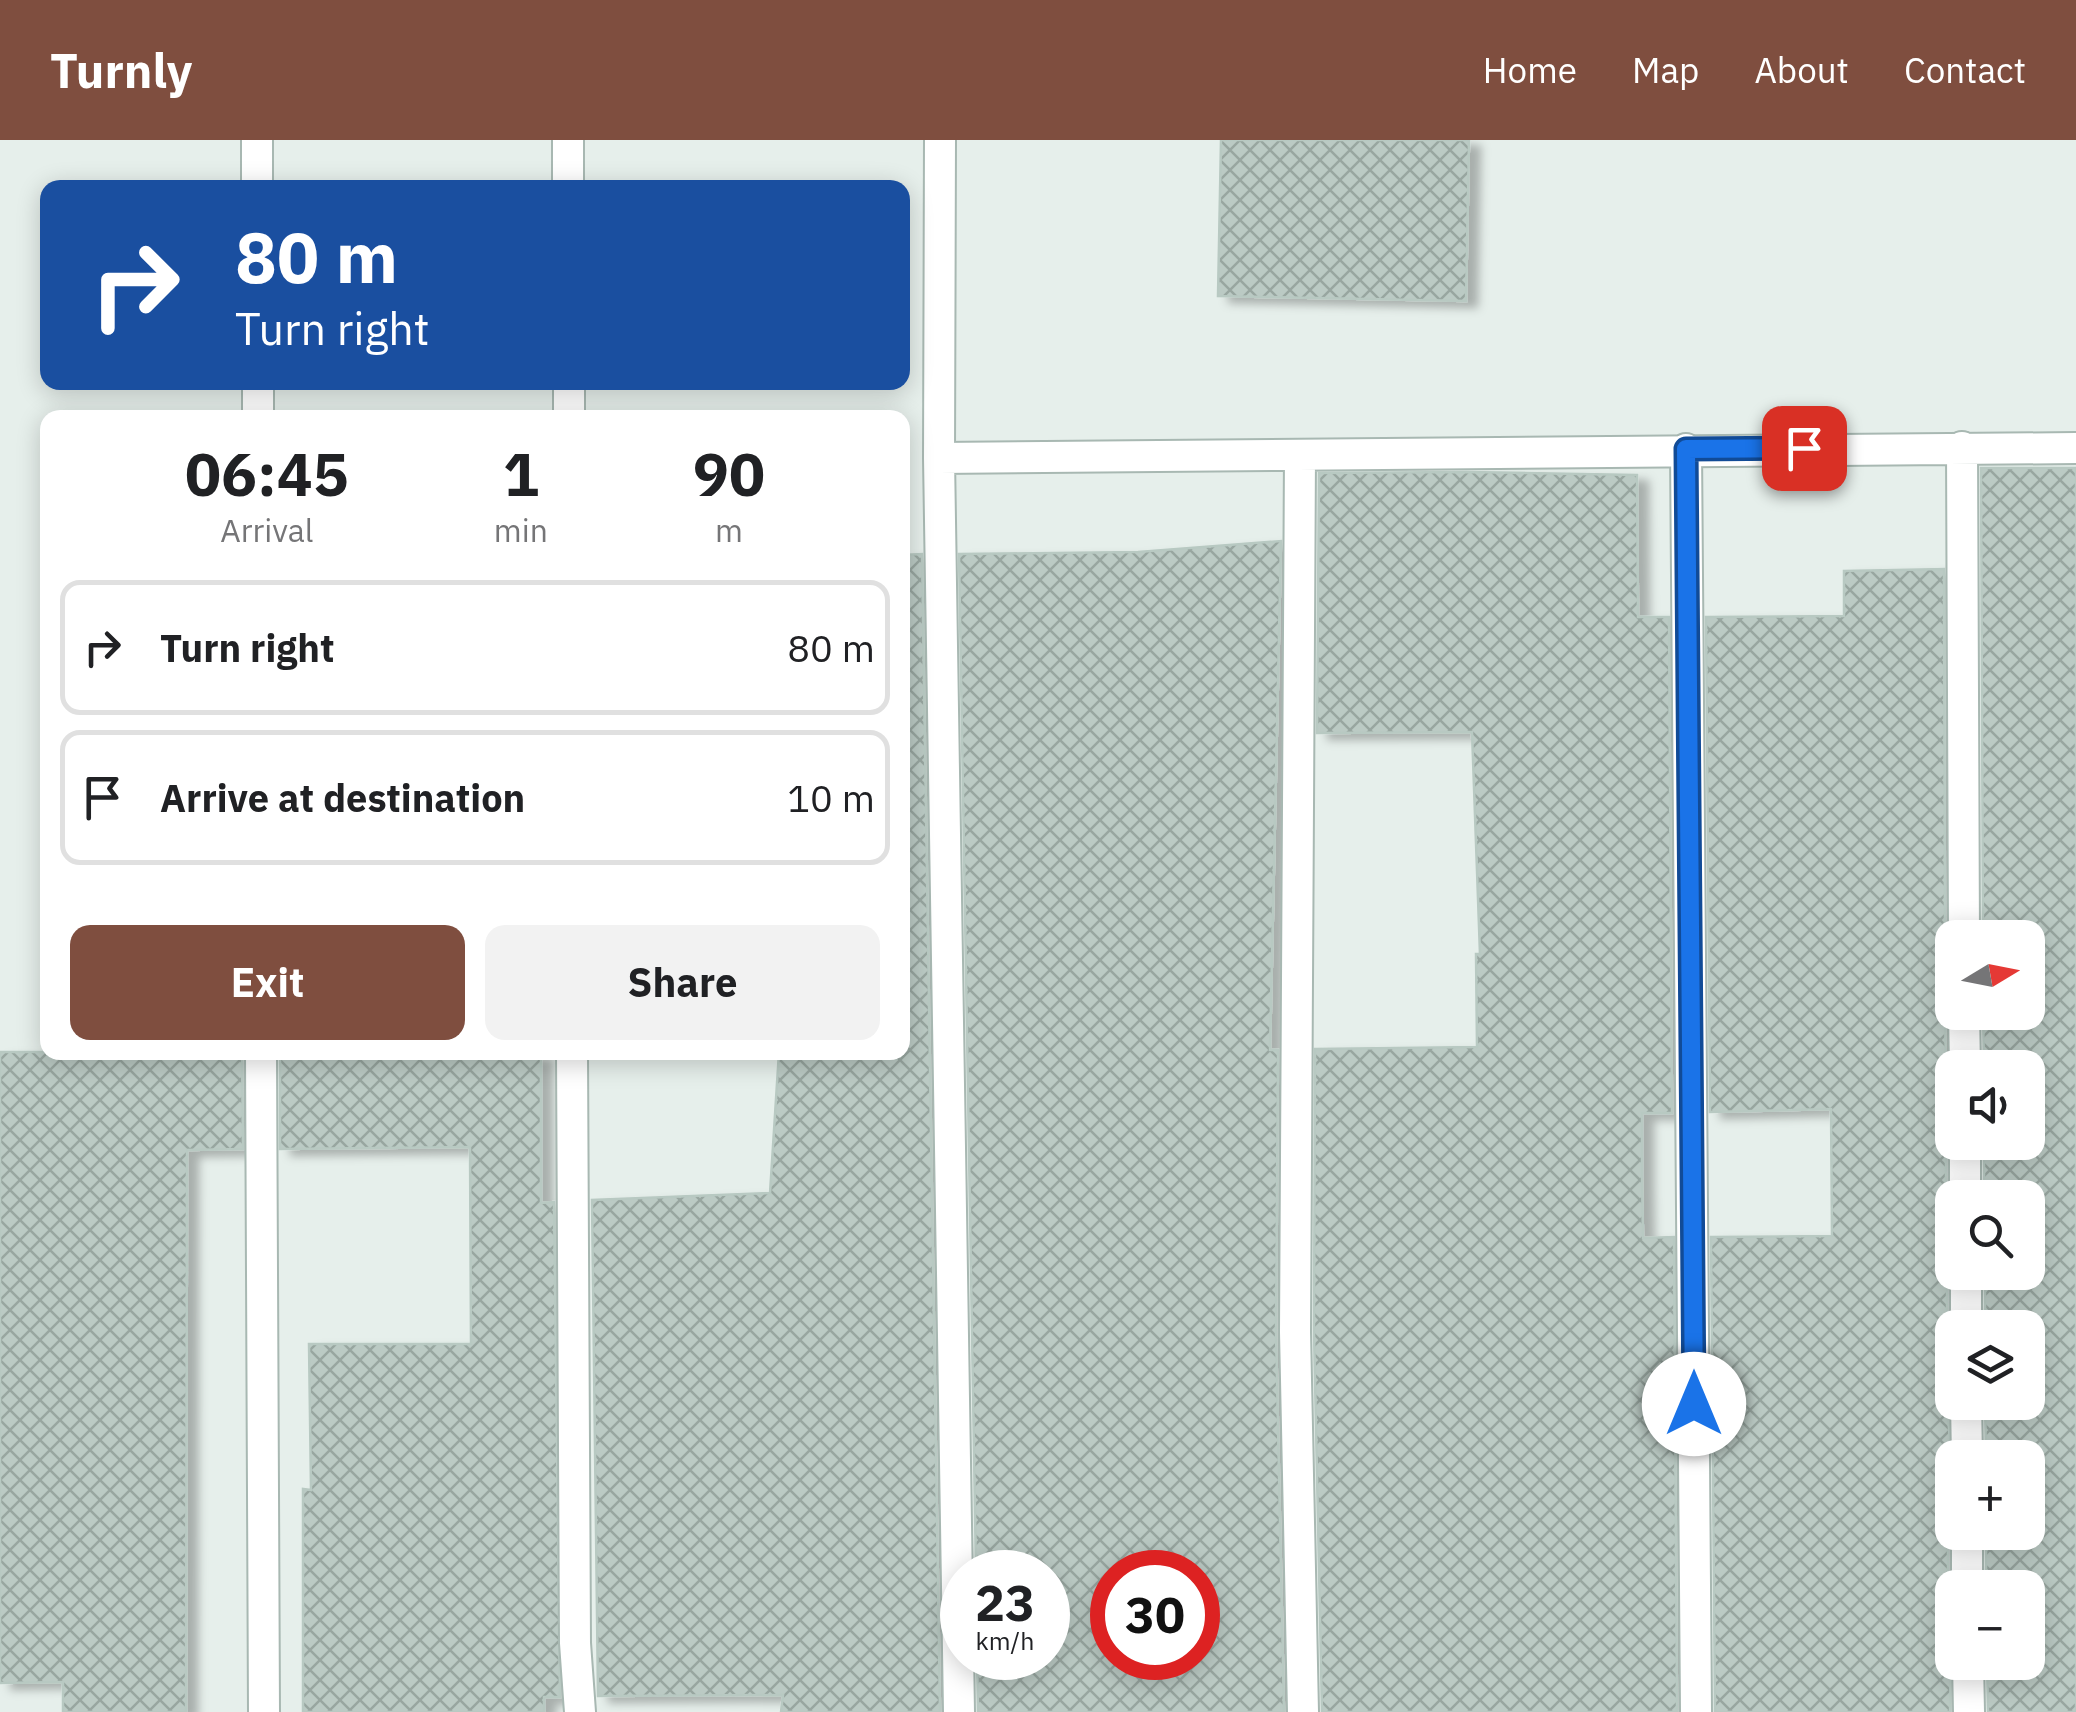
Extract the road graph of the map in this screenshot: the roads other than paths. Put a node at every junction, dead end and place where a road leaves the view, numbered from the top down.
1 (257, 140) edge
2 (568, 140) edge
3 (940, 140) edge
4 (257, 180) edge
5 (568, 180) edge
6 (1962, 448) junction
7 (2076, 448) edge
8 (1686, 449) junction
9 (1300, 455) junction
10 (939, 458) junction
11 (1964, 920) edge
12 (261, 1060) edge
13 (572, 1060) edge
14 (1968, 1680) edge
15 (264, 1712) edge
16 (580, 1712) edge
17 (960, 1712) edge
18 (1302, 1712) edge
19 (1696, 1712) edge
20 (1969, 1712) edge

1 - 4 street
2 - 5 street
3 - 10 street
6 - 7 street
6 - 8 street
6 - 11 street
8 - 9 street
8 - 19 street
9 - 10 street
9 - 18 street
10 - 17 street
12 - 15 street
13 - 16 street
14 - 20 street

